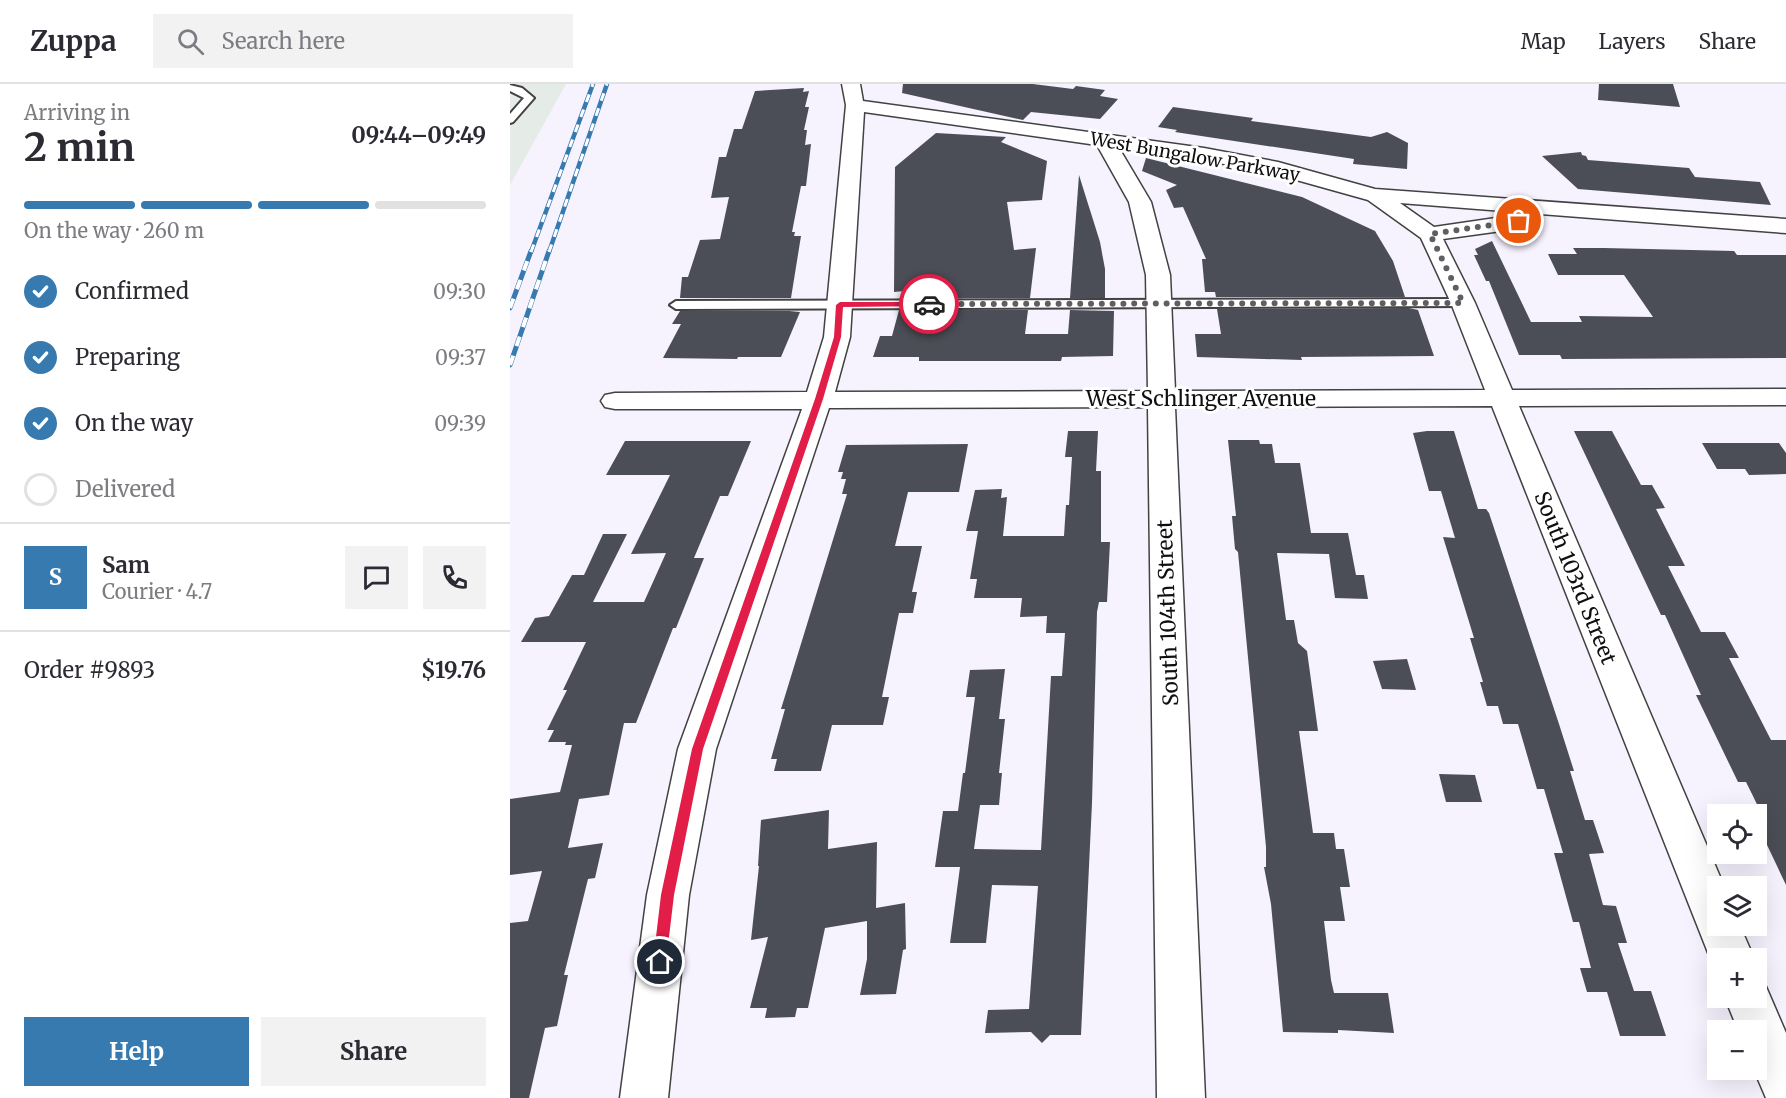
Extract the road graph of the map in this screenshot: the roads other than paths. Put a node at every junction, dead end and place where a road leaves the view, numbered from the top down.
1 (510, 88) edge
2 (853, 95) edge
3 (510, 120) edge
4 (1104, 140) junction
5 (1374, 195) junction
6 (1597, 214) junction
7 (1786, 226) edge
8 (1430, 234) junction
9 (1463, 303) junction
10 (1159, 304) junction
11 (676, 305) dead end
12 (840, 305) junction
13 (1786, 397) edge
14 (819, 399) junction
15 (1162, 399) junction
16 (1501, 400) junction
17 (615, 401) dead end
18 (1707, 897) edge
19 (1752, 1008) edge
20 (1786, 1089) edge
21 (644, 1098) edge
22 (1181, 1098) edge

1 - 3 lane
2 - 4 street, West Bungalow Parkway
2 - 12 street
4 - 5 street, West Bungalow Parkway
4 - 10 street, South 104th Street
5 - 6 street, West Bungalow Parkway
5 - 8 street, South 103rd Street
6 - 7 street, West Bungalow Parkway
6 - 8 street
8 - 9 street, South 103rd Street
9 - 10 lane
9 - 16 street, South 103rd Street
10 - 12 lane
10 - 15 street, South 104th Street
11 - 12 lane
12 - 14 street
13 - 16 street, West Schlinger Avenue
14 - 15 street, West Schlinger Avenue
14 - 17 street, West Schlinger Avenue
14 - 21 street
15 - 16 street, West Schlinger Avenue
15 - 22 street, South 104th Street
16 - 18 street, South 103rd Street
19 - 20 street

